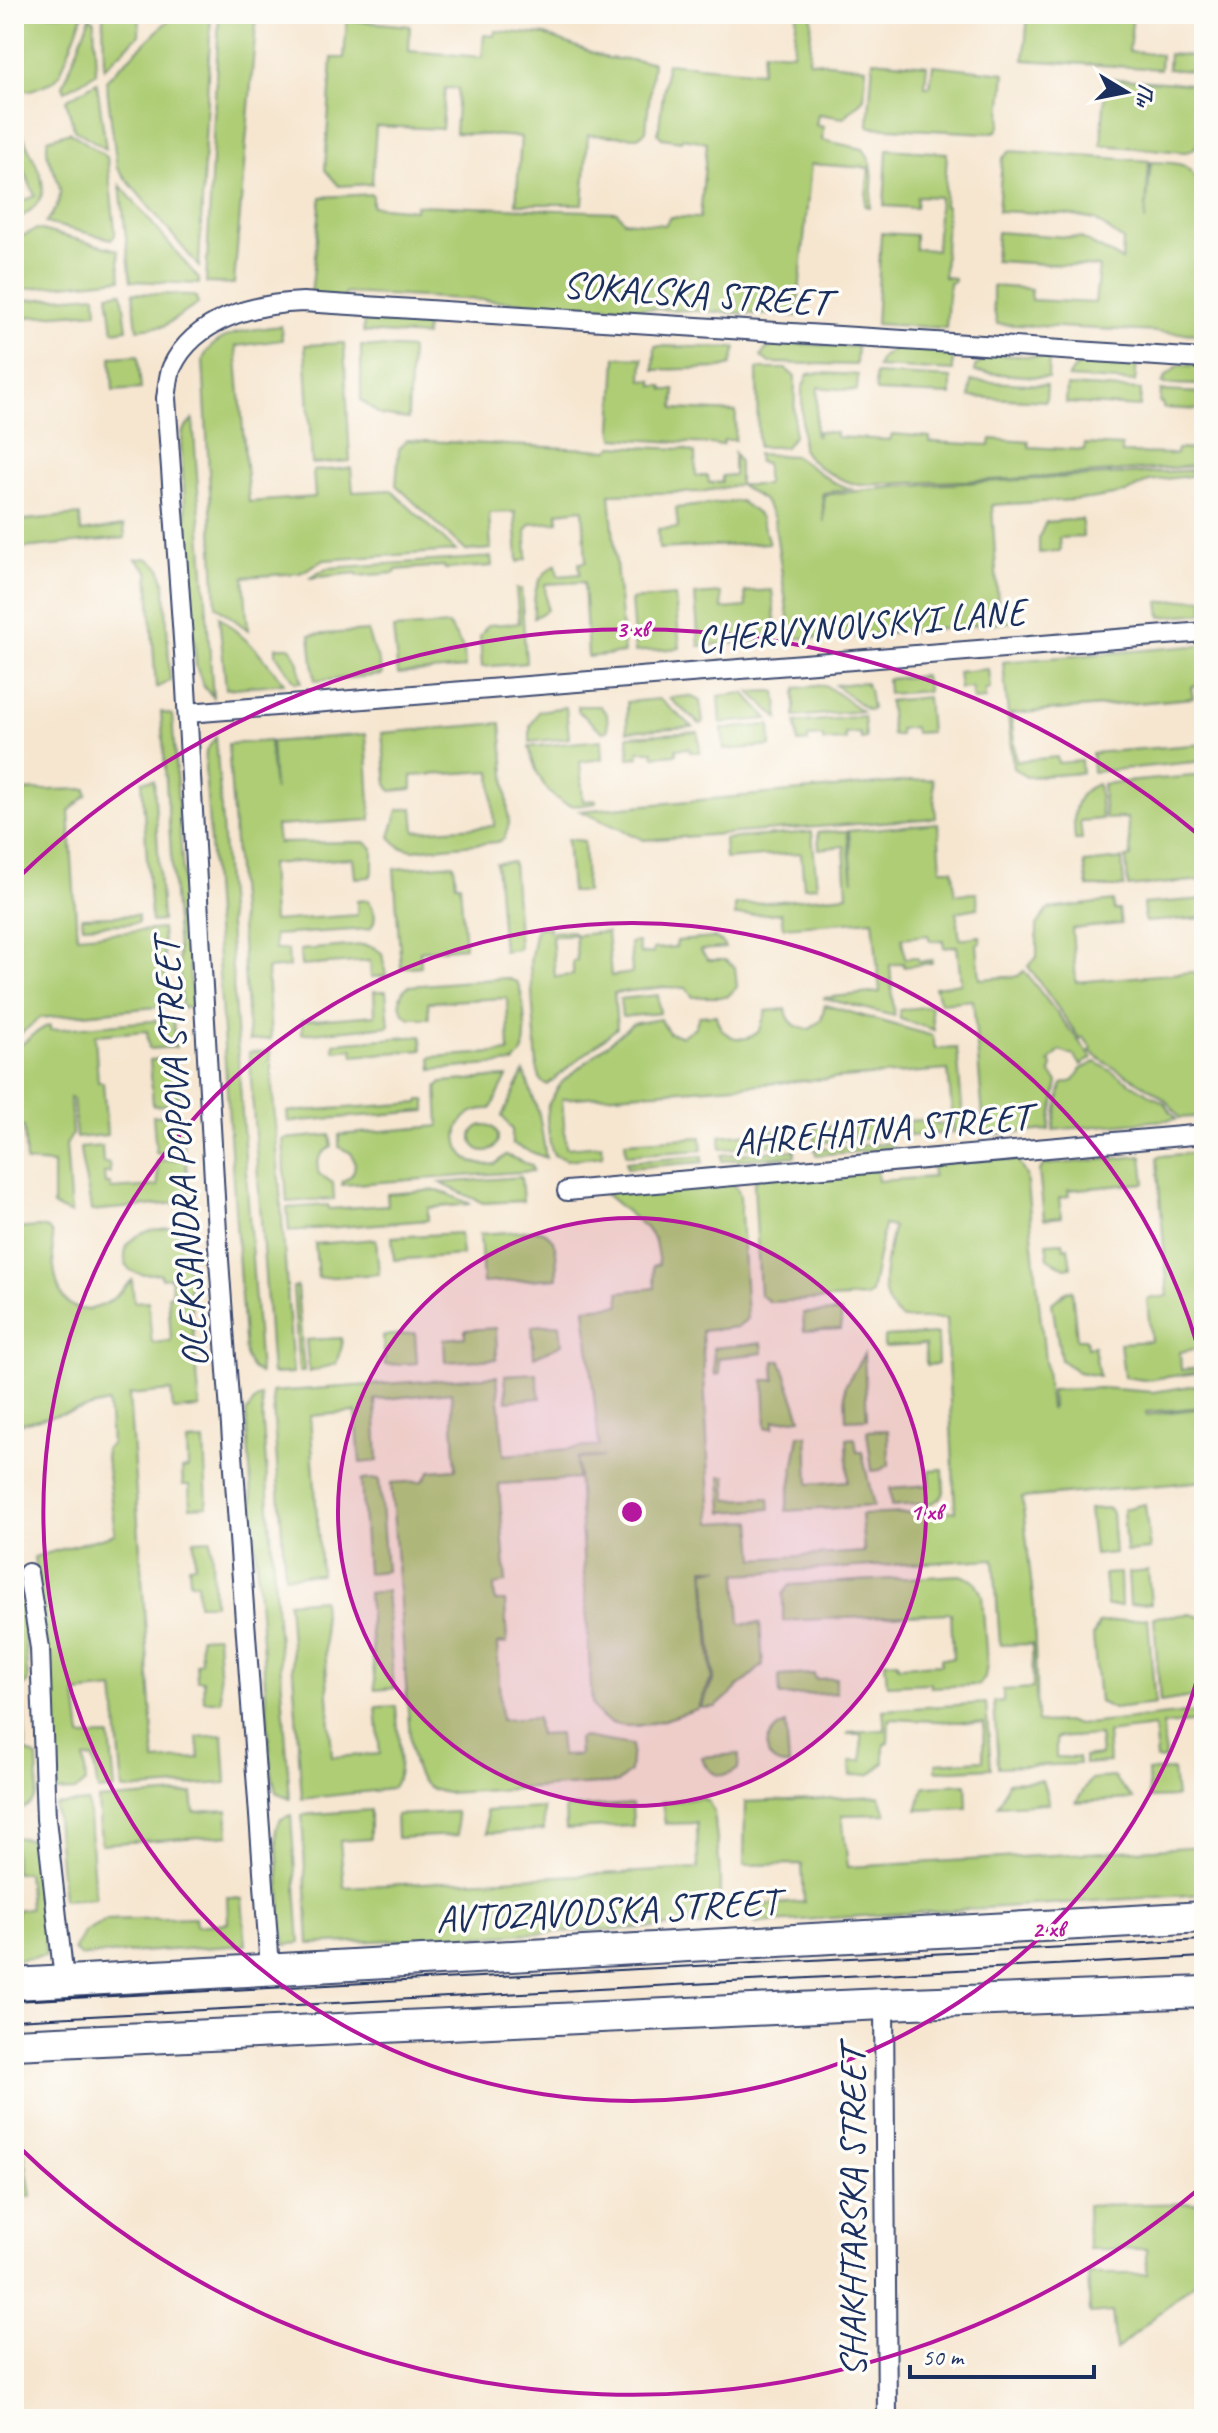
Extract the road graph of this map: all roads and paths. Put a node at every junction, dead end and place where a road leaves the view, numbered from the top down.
1 (191, 340) joint
2 (1204, 359) edge
3 (1204, 632) edge
4 (188, 713) junction
5 (1204, 1134) edge
6 (567, 1191) dead end
7 (28, 1573) dead end
8 (1204, 1917) edge
9 (270, 1968) junction
10 (64, 1980) junction
11 (14, 1984) edge
12 (1204, 1992) edge
13 (884, 2004) junction
14 (14, 2044) edge
15 (887, 2419) edge

1 - 2 street, SOKALSKA STREET
1 - 4 street, OLEKSANDRA POPOVA STREET
3 - 4 street, CHERVYNOVSKYI LANE
4 - 9 street, OLEKSANDRA POPOVA STREET
5 - 6 street, AHREHATNA STREET
7 - 10 street
8 - 9 main road, AVTOZAVODSKA STREET
9 - 10 main road, AVTOZAVODSKA STREET
10 - 11 main road, AVTOZAVODSKA STREET
12 - 13 main road
13 - 14 main road
13 - 15 street, SHAKHTARSKA STREET

